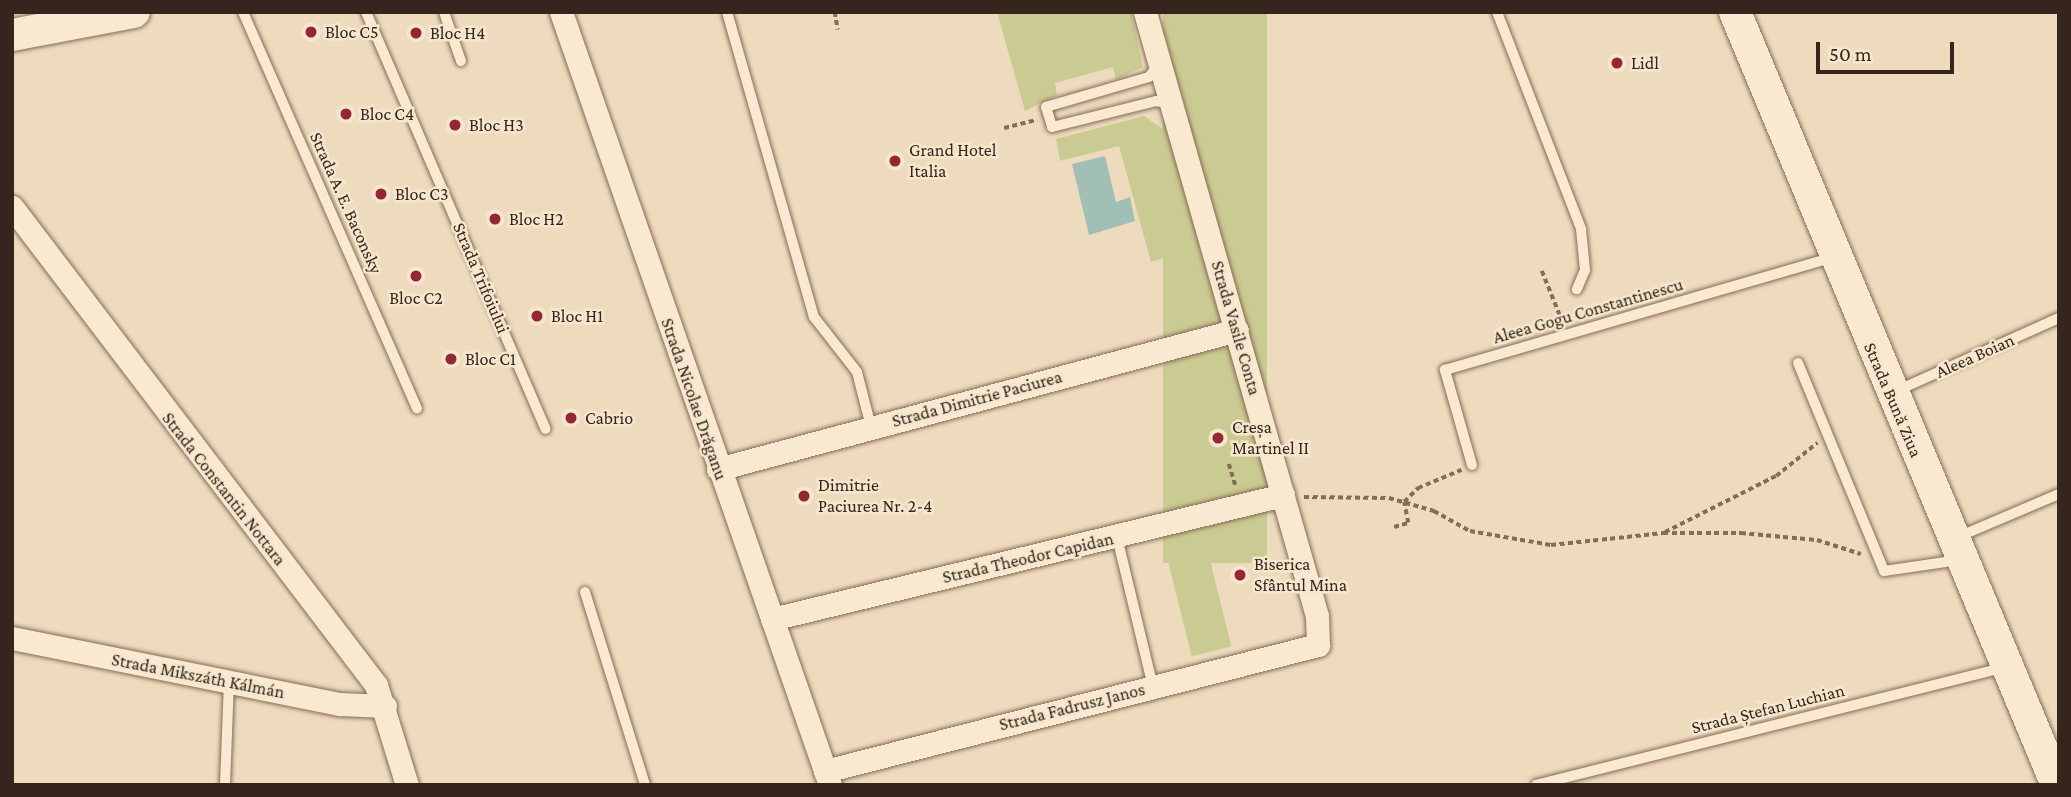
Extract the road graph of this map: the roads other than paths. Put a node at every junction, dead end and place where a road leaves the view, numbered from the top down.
1 (134, 12) edge
2 (243, 12) edge
3 (366, 12) edge
4 (444, 12) edge
5 (561, 12) edge
6 (727, 12) edge
7 (1145, 12) edge
8 (1497, 12) edge
9 (1735, 12) edge
10 (12, 34) edge
11 (461, 61) dead end
12 (1160, 62) junction
13 (1174, 105) junction
14 (12, 207) edge
15 (1834, 257) junction
16 (1577, 289) dead end
17 (2059, 318) edge
18 (1237, 330) junction
19 (1798, 362) dead end
20 (1897, 391) junction
21 (417, 408) dead end
22 (871, 427) junction
23 (546, 429) dead end
24 (1472, 465) road end
25 (718, 469) junction
26 (2059, 494) edge
27 (1283, 495) junction
28 (1116, 537) junction
29 (1957, 550) junction
30 (585, 592) dead end
31 (772, 619) junction
32 (12, 638) edge
33 (1318, 645) joint
34 (2008, 667) junction
35 (229, 683) junction
36 (1153, 687) junction
37 (385, 706) junction
38 (2050, 745) edge
39 (828, 778) edge
40 (225, 785) edge
41 (407, 785) edge
42 (645, 785) edge
43 (1536, 785) edge
44 (2057, 785) edge

1 - 10 main road
2 - 21 lane, Strada A. E. Baconsky
3 - 23 lane, Strada Trifoiului
4 - 11 lane
5 - 25 street, Strada Nicolae Drăganu
6 - 22 lane
7 - 12 street, Strada Vasile Conta
8 - 16 lane
9 - 15 main road, Strada Bună Ziua
12 - 13 street, Strada Vasile Conta
12 - 13 lane
13 - 18 street, Strada Vasile Conta
14 - 37 street, Strada Constantin Nottara
15 - 20 main road, Strada Bună Ziua
15 - 24 lane, Aleea Gogu Constantinescu
17 - 20 lane, Aleea Boian
18 - 22 street, Strada Dimitrie Paciurea
18 - 27 street, Strada Vasile Conta
19 - 29 lane
20 - 29 main road, Strada Bună Ziua
22 - 25 street, Strada Dimitrie Paciurea
25 - 31 street, Strada Nicolae Drăganu
26 - 29 lane
27 - 28 street, Strada Theodor Capidan
27 - 33 street, Strada Vasile Conta
28 - 31 street, Strada Theodor Capidan
28 - 36 lane
29 - 34 main road, Strada Bună Ziua
30 - 42 lane
31 - 39 street, Strada Nicolae Drăganu
32 - 35 street, Strada Mikszáth Kálmán
33 - 36 street, Strada Fadrusz Janos
34 - 38 main road, Strada Bună Ziua
34 - 43 lane, Strada Ștefan Luchian
35 - 37 street, Strada Mikszáth Kálmán
35 - 40 lane
36 - 39 street, Strada Fadrusz Janos
37 - 41 street, Strada Constantin Nottara
38 - 44 main road, Strada Bună Ziua

